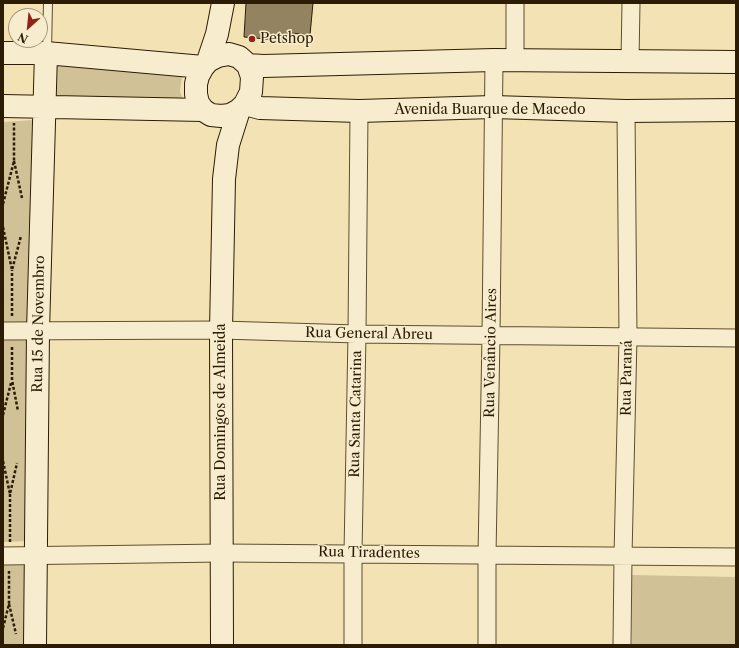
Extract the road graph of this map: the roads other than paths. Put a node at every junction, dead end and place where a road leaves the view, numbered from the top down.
1 (48, 3) edge
2 (223, 3) edge
3 (515, 3) edge
4 (631, 3) edge
5 (3, 53) edge
6 (46, 53) junction
7 (243, 61) junction
8 (504, 61) junction
9 (630, 62) junction
10 (736, 62) edge
11 (206, 64) junction
12 (9, 106) edge
13 (44, 106) junction
14 (242, 107) junction
15 (493, 107) junction
16 (736, 110) edge
17 (359, 111) junction
18 (626, 111) junction
19 (207, 112) junction
20 (224, 179) junction
21 (221, 330) junction
22 (3, 331) edge
23 (38, 331) junction
24 (357, 334) junction
25 (491, 336) junction
26 (628, 337) junction
27 (736, 338) edge
28 (222, 553) junction
29 (353, 553) junction
30 (36, 555) junction
31 (487, 555) junction
32 (3, 556) edge
33 (623, 556) junction
34 (736, 556) edge
35 (26, 642) edge
36 (222, 645) edge
37 (353, 645) edge
38 (487, 645) edge
39 (622, 645) edge

1 - 6 lane, Rua 15 de Novembro
2 - 7 street
2 - 11 street
3 - 8 street, Rua Venâncio Aires
4 - 9 street
5 - 6 street
6 - 11 street
6 - 13 street, Rua 15 de Novembro
7 - 8 street
7 - 11 street
7 - 14 street
8 - 9 street
8 - 15 street, Rua Venâncio Aires
9 - 10 street
11 - 19 street
12 - 13 street
13 - 19 street
13 - 23 street, Rua 15 de Novembro
14 - 17 street, Avenida Buarque de Macedo
14 - 19 street
14 - 20 street, Rua Domingos de Almeida
15 - 17 street, Avenida Buarque de Macedo
15 - 18 street, Avenida Buarque de Macedo
15 - 25 street, Rua Venâncio Aires
16 - 18 street, Avenida Buarque de Macedo
17 - 24 street, Rua Santa Catarina
18 - 26 street, Rua Paraná
19 - 20 street, Rua Domingos de Almeida
20 - 21 street, Rua Domingos de Almeida
21 - 23 street, Rua General Abreu
21 - 24 street, Rua General Abreu
21 - 28 street, Rua Domingos de Almeida
22 - 23 street, Rua General Abreu
23 - 30 street, Rua 15 de Novembro
24 - 25 street, Rua General Abreu
24 - 29 street, Rua Santa Catarina
25 - 26 street, Rua General Abreu
25 - 31 street, Rua Venâncio Aires
26 - 27 street, Rua General Abreu
26 - 33 street, Rua Paraná
28 - 29 street, Rua Tiradentes
28 - 30 street, Rua Tiradentes
28 - 36 street, Rua Domingos de Almeida
29 - 31 street, Rua Tiradentes
29 - 37 street, Rua Santa Catarina
30 - 32 street, Rua Tiradentes
30 - 35 street, Rua 15 de Novembro
31 - 33 street, Rua Tiradentes
31 - 38 street, Rua Venâncio Aires
33 - 34 street, Rua Tiradentes
33 - 39 street, Rua Paraná

